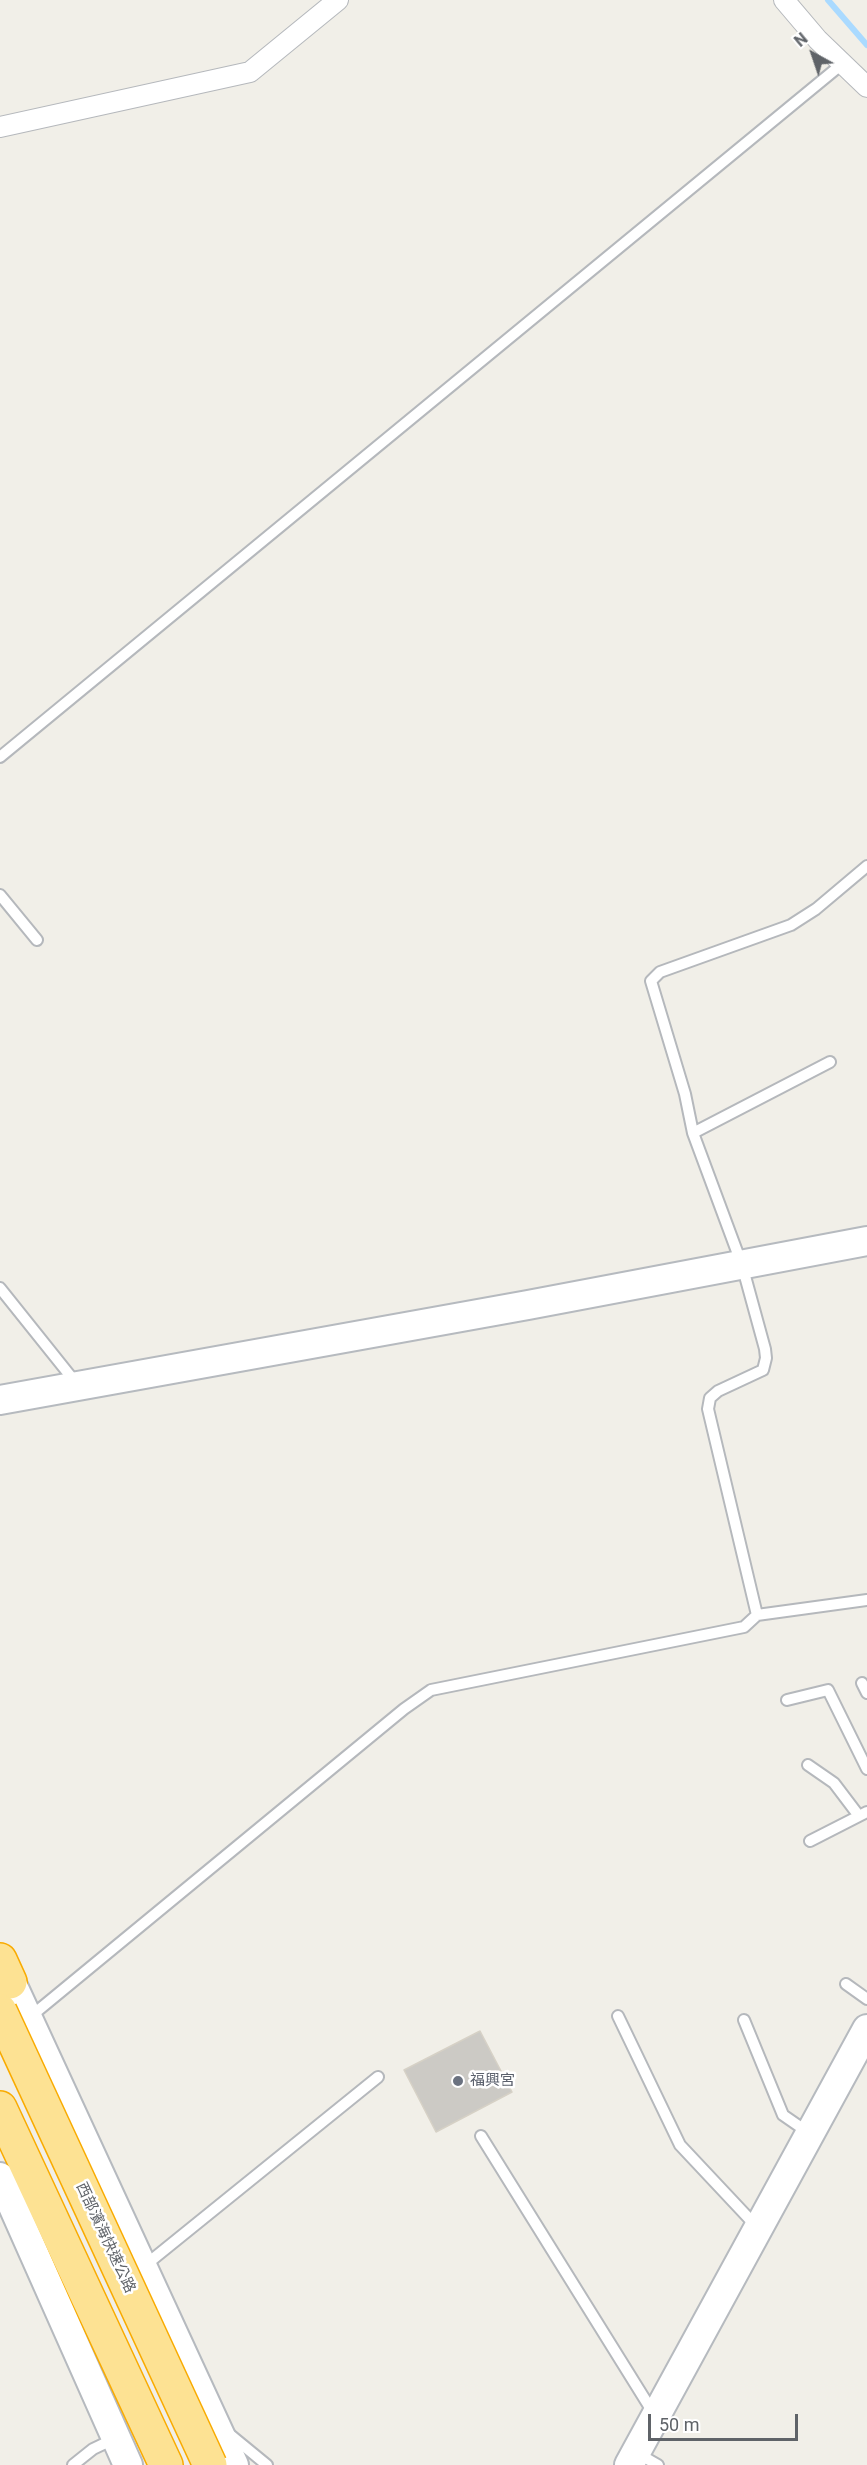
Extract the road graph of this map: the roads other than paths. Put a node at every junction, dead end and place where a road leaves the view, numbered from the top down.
1 (338, 0) edge
2 (784, 0) edge
3 (842, 64) junction
4 (867, 87) edge
5 (0, 127) edge
6 (0, 757) edge
7 (867, 866) edge
8 (0, 895) edge
9 (37, 940) dead end
10 (830, 1062) dead end
11 (693, 1133) junction
12 (867, 1241) edge
13 (742, 1265) junction
14 (0, 1288) edge
15 (78, 1386) junction
16 (0, 1400) edge
17 (867, 1600) edge
18 (757, 1615) junction
19 (788, 1700) dead end
20 (808, 1765) dead end
21 (867, 1769) edge
22 (863, 1814) edge
23 (810, 1840) dead end
24 (846, 1984) dead end
25 (6, 1986) edge
26 (867, 1999) edge
27 (618, 2016) dead end
28 (744, 2020) dead end
29 (867, 2028) edge
30 (378, 2077) dead end
31 (0, 2094) edge
32 (0, 2108) edge
33 (809, 2133) junction
34 (481, 2136) dead end
35 (0, 2177) edge
36 (757, 2227) junction
37 (142, 2267) junction
38 (655, 2417) junction
39 (214, 2422) junction
40 (116, 2438) junction
41 (641, 2461) edge
42 (73, 2465) edge
43 (128, 2465) edge
44 (166, 2465) edge
45 (176, 2465) edge
46 (210, 2465) edge
47 (234, 2465) edge
48 (267, 2465) edge

1 - 5 street
2 - 3 street
3 - 4 street
3 - 6 lane
7 - 11 lane
8 - 9 lane
10 - 11 lane
11 - 13 lane
12 - 13 main road
13 - 15 main road
13 - 18 lane
14 - 15 lane
15 - 16 main road
17 - 18 lane
18 - 25 lane
19 - 21 lane
20 - 22 lane
22 - 23 lane
24 - 26 lane
25 - 37 main road
25 - 46 highway, 西部濱海快速公路, bridge
27 - 36 lane
28 - 33 lane
29 - 33 main road
30 - 37 lane
31 - 45 main road
32 - 44 highway
33 - 36 main road
34 - 38 lane
35 - 40 main road
36 - 38 main road
37 - 39 main road
38 - 41 main road
39 - 47 main road
39 - 48 lane
40 - 42 lane
40 - 43 main road

